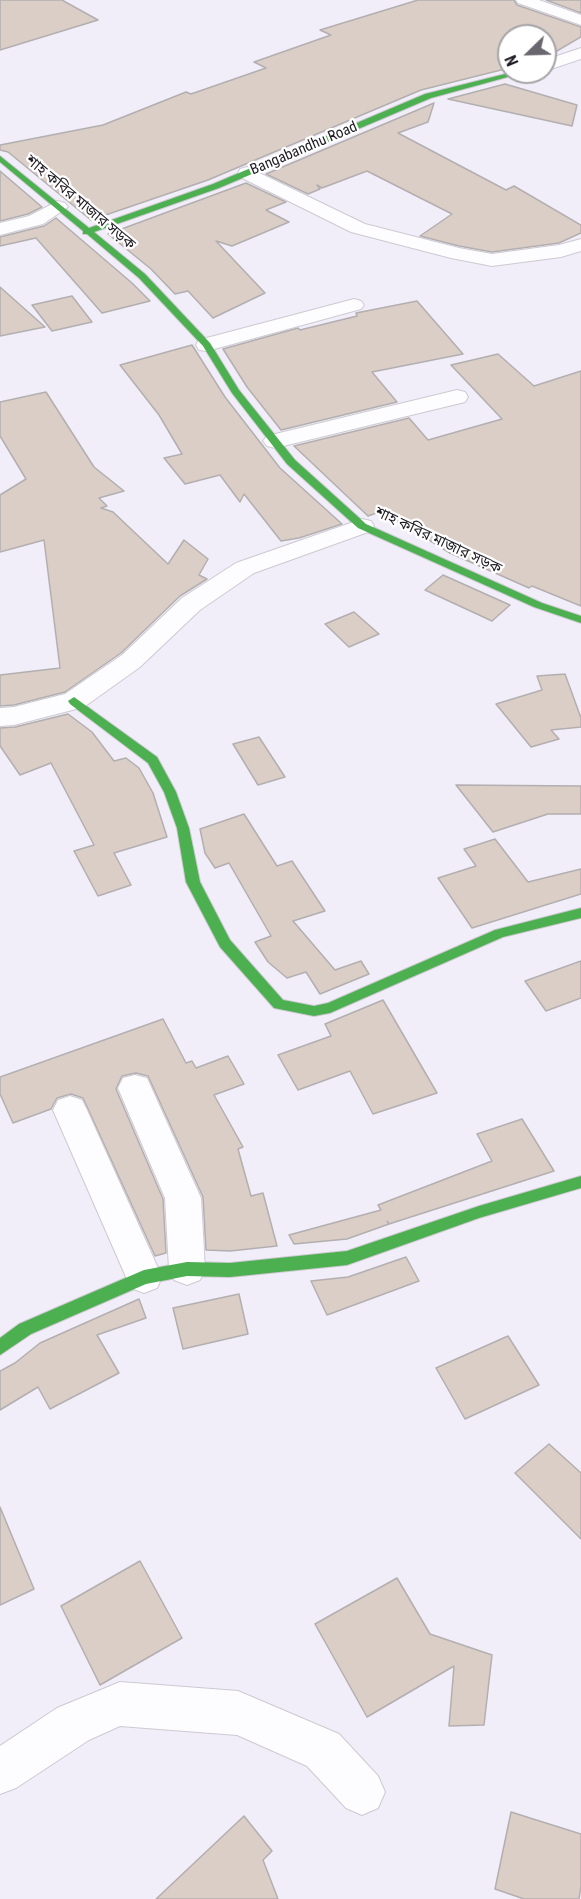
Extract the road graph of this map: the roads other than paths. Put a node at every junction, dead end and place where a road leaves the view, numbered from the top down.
1 (524, 0) edge
2 (581, 20) edge
3 (581, 53) edge
4 (557, 62) edge
5 (497, 78) edge
6 (0, 158) edge
7 (247, 173) junction
8 (58, 207) junction
9 (0, 229) edge
10 (86, 232) junction
11 (581, 245) edge
12 (354, 305) dead end
13 (207, 345) junction
14 (457, 397) dead end
15 (274, 441) junction
16 (363, 525) junction
17 (581, 620) edge
18 (74, 701) junction
19 (0, 717) edge
20 (581, 913) edge
21 (135, 1088) dead end
22 (70, 1110) dead end
23 (581, 1182) edge
24 (187, 1269) junction
25 (144, 1277) junction
26 (0, 1348) edge
27 (0, 1772) edge
28 (362, 1792) dead end

1 - 2 street
3 - 4 street
5 - 7 street, Bangabandhu Road
6 - 8 street, শাহ কবির মাজার সড়ক
7 - 10 street, Bangabandhu Road
7 - 11 street
8 - 9 street
8 - 10 street, শাহ কবির মাজার সড়ক
10 - 13 street, শাহ কবির মাজার সড়ক
12 - 13 street
13 - 15 street, শাহ কবির মাজার সড়ক
14 - 15 street
15 - 16 street, শাহ কবির মাজার সড়ক
16 - 17 street, শাহ কবির মাজার সড়ক
16 - 18 street
18 - 19 street
18 - 20 street
21 - 24 street
22 - 25 street
23 - 24 street
24 - 25 street
25 - 26 street
27 - 28 street

